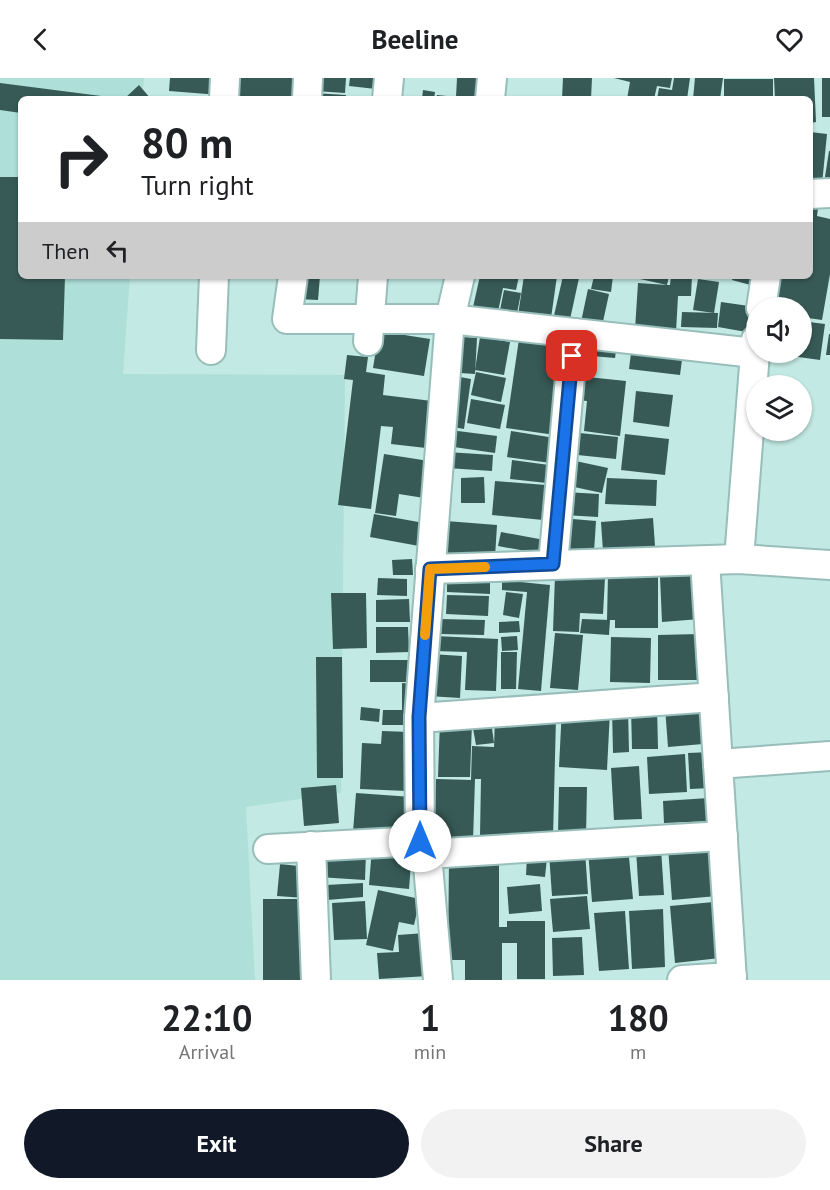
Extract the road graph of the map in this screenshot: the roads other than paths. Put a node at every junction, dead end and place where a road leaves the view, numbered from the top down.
1 (225, 78) edge
2 (308, 78) edge
3 (389, 78) edge
4 (492, 78) edge
5 (224, 96) edge
6 (307, 96) edge
7 (387, 96) edge
8 (490, 96) edge
9 (830, 193) edge
10 (813, 194) edge
11 (214, 279) edge
12 (293, 279) edge
13 (373, 279) edge
14 (459, 279) edge
15 (766, 279) edge
16 (763, 297) edge
17 (450, 319) junction
18 (368, 330) junction
19 (574, 333) junction
20 (746, 346) edge
21 (211, 350) dead end
22 (754, 363) edge
23 (738, 560) junction
24 (705, 561) junction
25 (553, 564) junction
26 (830, 565) edge
27 (430, 569) junction
28 (714, 698) junction
29 (419, 717) junction
30 (830, 756) edge
31 (718, 764) junction
32 (723, 836) junction
33 (311, 846) junction
34 (423, 847) junction
35 (268, 849) dead end
36 (732, 979) edge
37 (316, 980) edge
38 (438, 980) edge
39 (682, 980) edge

1 - 5 street
2 - 6 street
3 - 7 street
4 - 8 street
9 - 10 street
11 - 21 street
12 - 18 street
13 - 18 street
14 - 17 street
15 - 16 street
17 - 18 street
17 - 19 street
17 - 27 street
19 - 20 street
19 - 25 street
22 - 23 street
23 - 24 street
23 - 26 street
24 - 25 street
24 - 28 street
25 - 27 street
27 - 29 street
28 - 29 street
28 - 31 street
29 - 34 street
30 - 31 street
31 - 32 street
32 - 34 street
32 - 36 street
33 - 34 street
33 - 35 street
33 - 37 street
34 - 38 street
36 - 39 street

